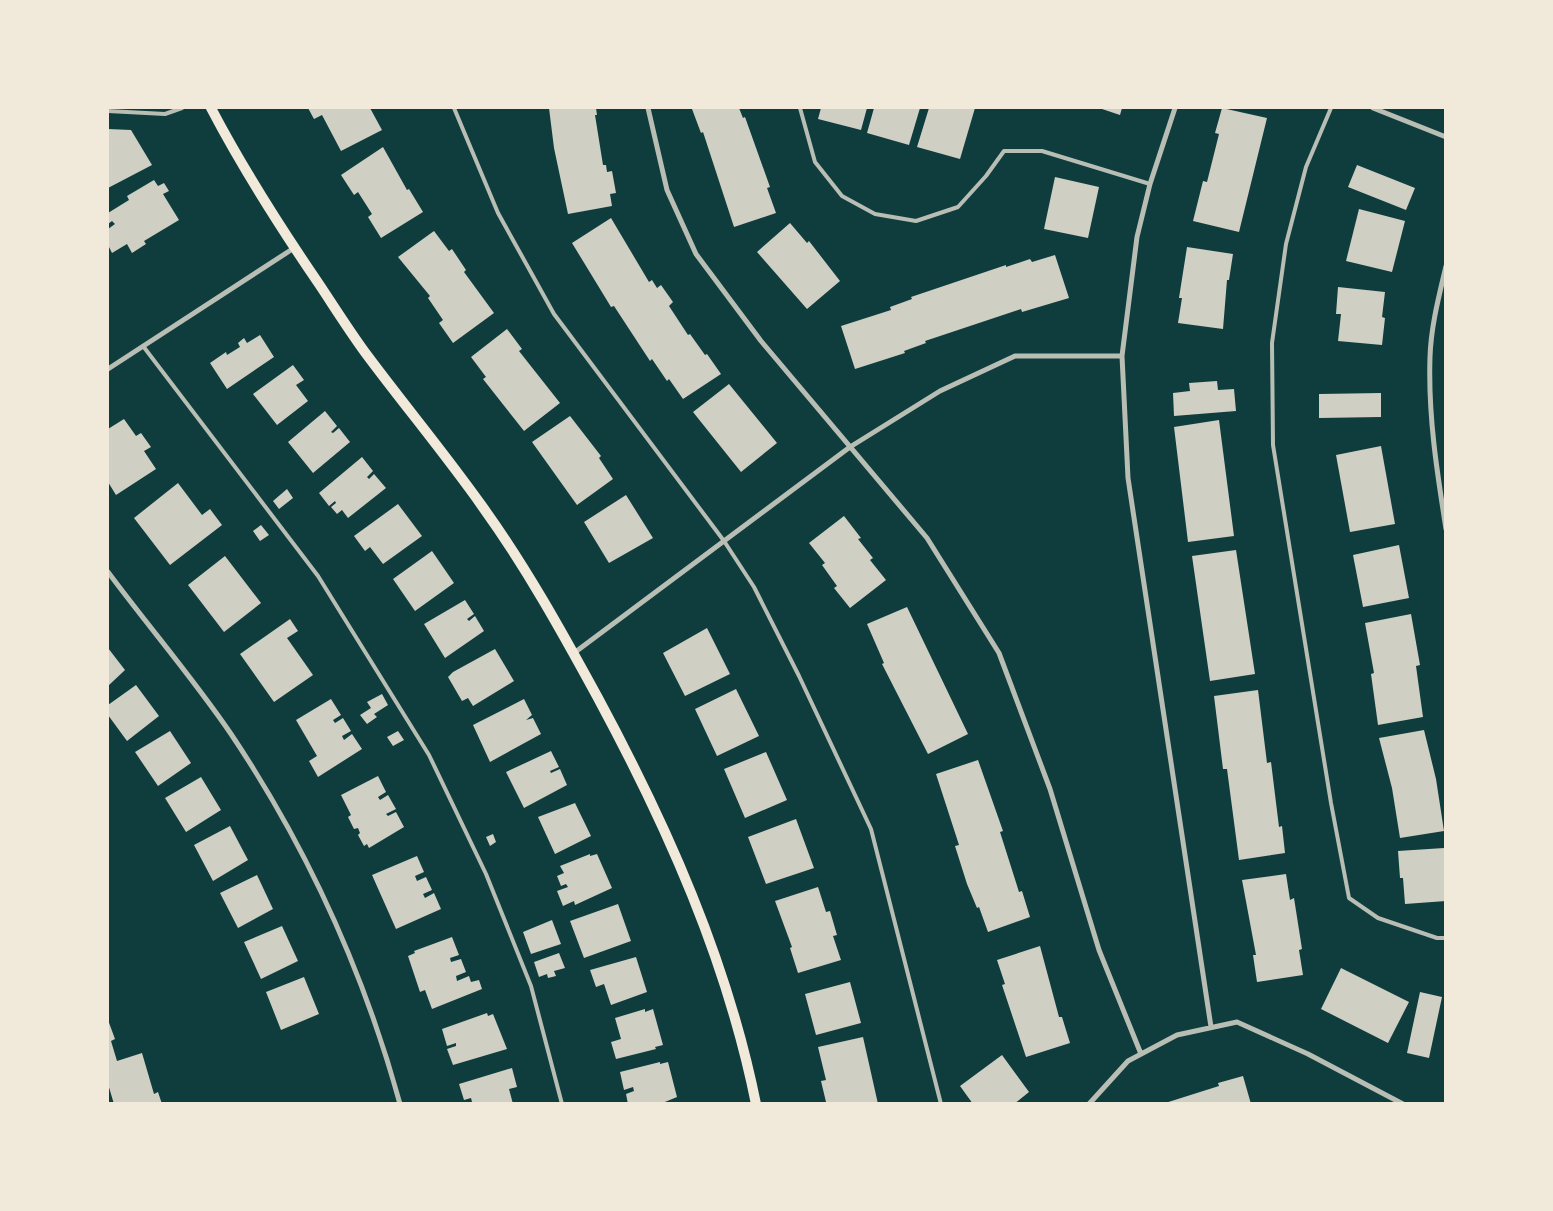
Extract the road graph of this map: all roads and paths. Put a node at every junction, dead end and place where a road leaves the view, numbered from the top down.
1 (182, 108) edge
2 (211, 108) edge
3 (454, 108) edge
4 (648, 108) edge
5 (800, 108) edge
6 (1175, 108) edge
7 (1331, 108) edge
8 (1373, 108) edge
9 (118, 110) edge
10 (108, 111) edge
11 (1446, 137) edge
12 (1150, 184) junction
13 (294, 248) junction
14 (1446, 266) edge
15 (142, 346) junction
16 (1122, 356) junction
17 (108, 369) edge
18 (850, 447) junction
19 (1446, 529) edge
20 (724, 541) junction
21 (108, 572) edge
22 (574, 653) junction
23 (1446, 938) edge
24 (1211, 1027) junction
25 (1141, 1054) junction
26 (400, 1104) edge
27 (562, 1104) edge
28 (756, 1104) edge
29 (941, 1104) edge
30 (1089, 1104) edge
31 (1403, 1104) edge

1 - 9 lane
2 - 13 main road
3 - 20 lane
4 - 18 street
5 - 12 lane
6 - 12 street
7 - 23 lane
8 - 11 street
9 - 10 lane
12 - 16 street
13 - 15 street
13 - 22 main road
14 - 19 street
15 - 17 street
15 - 27 lane
16 - 18 street
16 - 24 street
18 - 20 street
18 - 25 street
20 - 22 street
20 - 29 lane
21 - 26 street
22 - 28 main road
24 - 25 street
24 - 31 street
25 - 30 street

